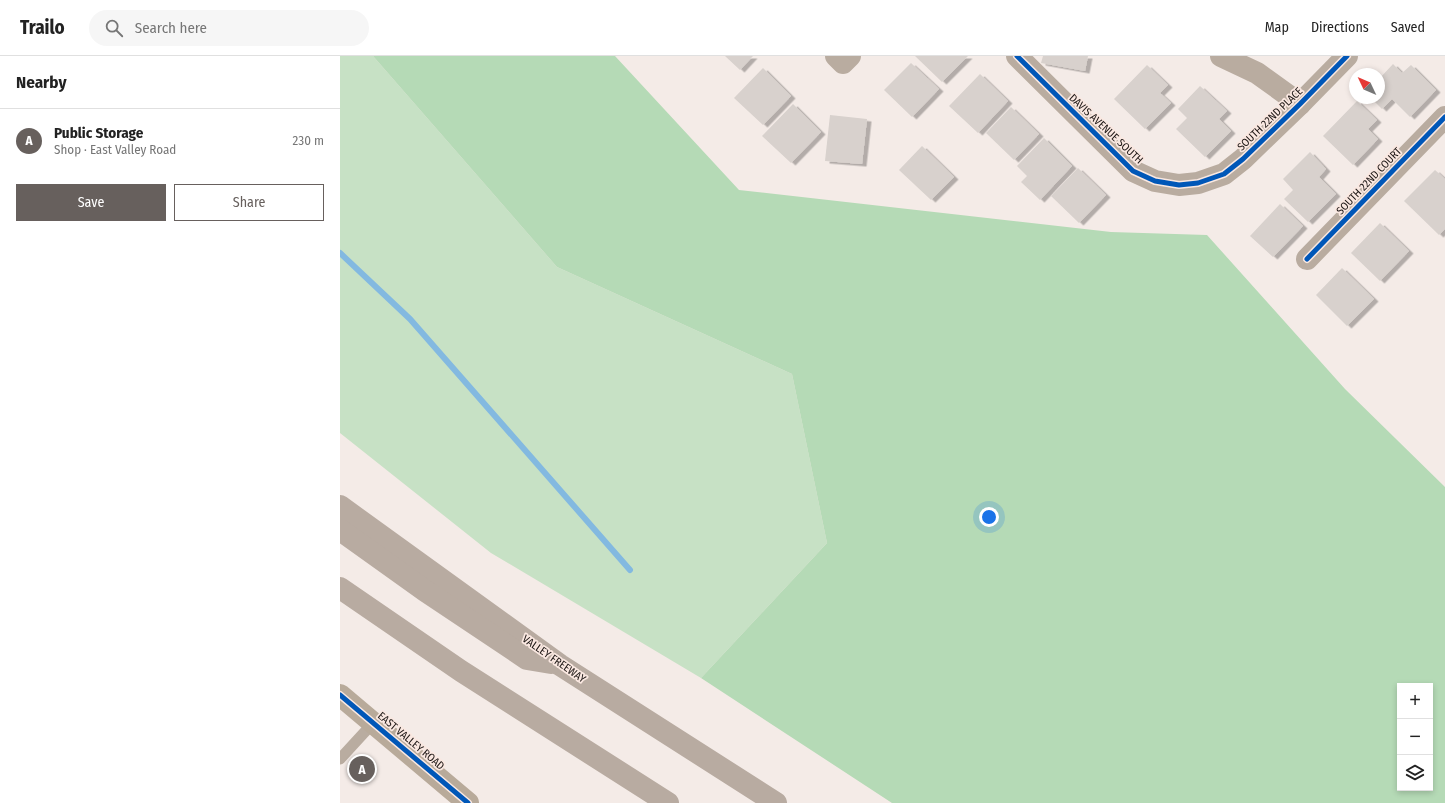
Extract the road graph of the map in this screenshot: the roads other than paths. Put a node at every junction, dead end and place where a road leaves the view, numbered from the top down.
1 (1017, 56) edge
2 (1221, 56) edge
3 (1347, 56) edge
4 (1300, 104) junction
5 (1445, 117) edge
6 (1198, 183) joint
7 (1307, 259) dead end
8 (340, 506) edge
9 (340, 530) edge
10 (340, 588) edge
11 (560, 665) junction
12 (340, 695) edge
13 (373, 723) junction
14 (340, 759) edge
15 (468, 803) edge
16 (668, 803) edge
17 (776, 803) edge

1 - 6 street, DAVIS AVENUE SOUTH
2 - 4 street
3 - 4 street, SOUTH 22ND PLACE
4 - 6 street, SOUTH 22ND PLACE
5 - 7 street, SOUTH 22ND COURT
8 - 11 highway, VALLEY FREEWAY
9 - 11 highway
10 - 16 highway
11 - 17 highway, VALLEY FREEWAY
12 - 13 street, EAST VALLEY ROAD
13 - 14 lane
13 - 15 street, EAST VALLEY ROAD

